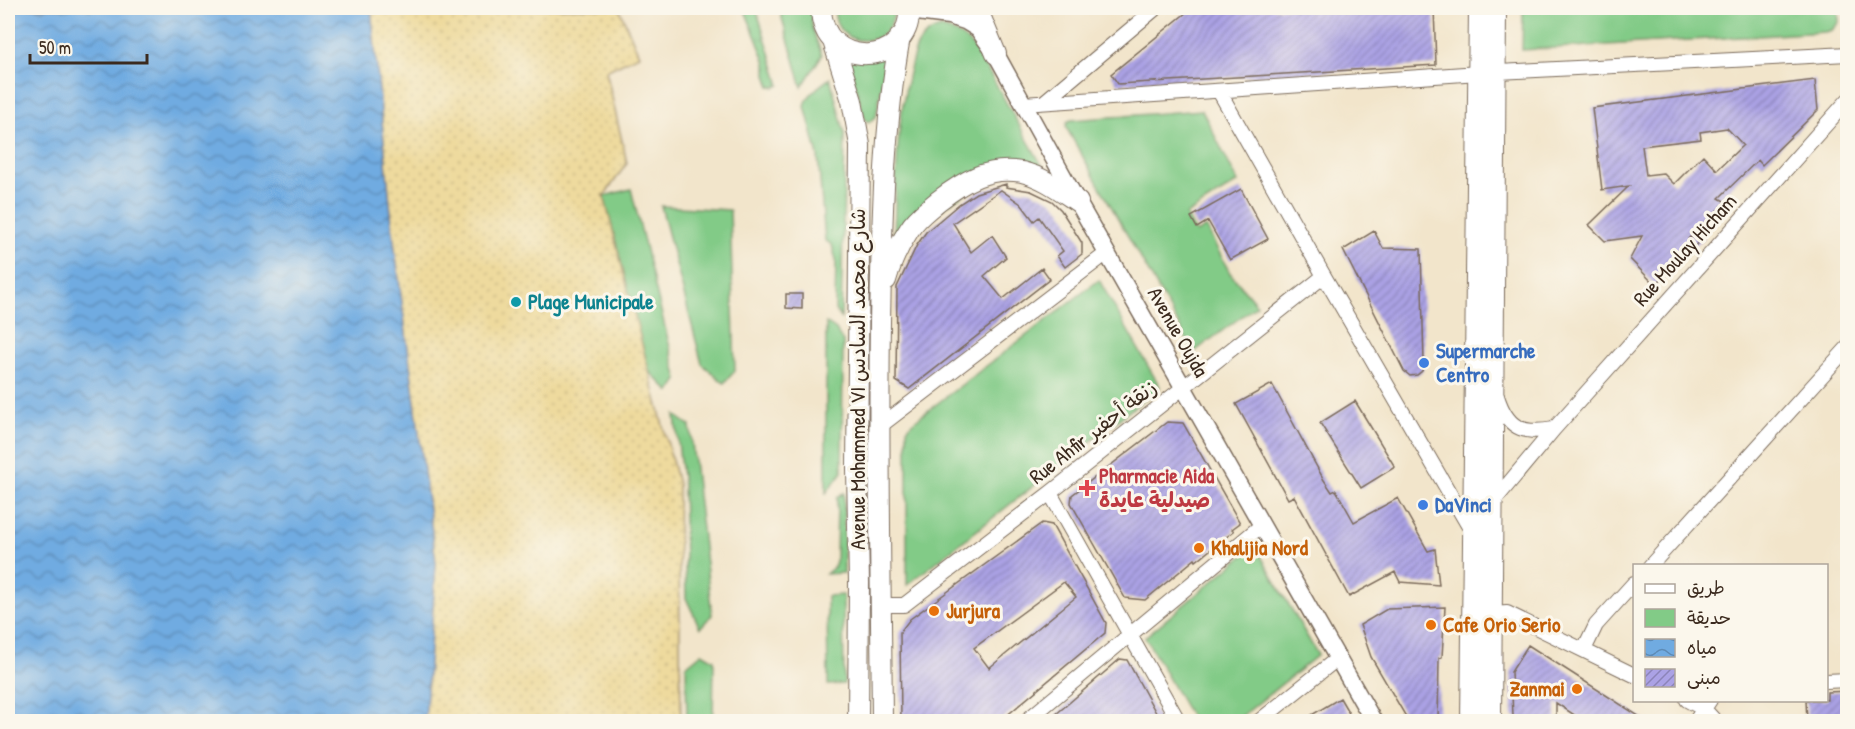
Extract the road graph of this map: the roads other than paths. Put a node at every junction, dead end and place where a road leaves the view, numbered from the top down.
1 (821, 8) edge
2 (977, 8) edge
3 (1156, 8) edge
4 (1479, 8) edge
5 (1496, 8) edge
6 (909, 9) edge
7 (900, 38) junction
8 (833, 41) junction
9 (996, 54) junction
10 (1848, 54) edge
11 (1487, 73) junction
12 (1220, 91) junction
13 (1848, 100) edge
14 (1044, 102) junction
15 (1023, 104) junction
16 (1078, 202) junction
17 (1107, 253) junction
18 (1324, 276) junction
19 (881, 297) junction
20 (1848, 348) edge
21 (1493, 384) junction
22 (1183, 387) junction
23 (879, 427) junction
24 (1554, 429) junction
25 (1050, 493) junction
26 (1494, 501) junction
27 (1262, 525) junction
28 (1474, 534) junction
29 (1652, 564) edge
30 (1633, 585) edge
31 (882, 605) junction
32 (1493, 614) junction
33 (1130, 634) junction
34 (1584, 650) junction
35 (1338, 658) junction
36 (1633, 674) edge
37 (1848, 680) edge
38 (1828, 681) edge
39 (1707, 705) edge
40 (858, 722) edge
41 (882, 722) edge
42 (1025, 722) edge
43 (1179, 722) edge
44 (1258, 722) edge
45 (1374, 722) edge
46 (1471, 722) edge
47 (1491, 722) edge
48 (1695, 722) edge
49 (1716, 722) edge

1 - 8 main road, Avenue Mohammed VI شارع محمد السادس
2 - 9 main road
3 - 14 street
4 - 11 main road
5 - 11 main road
6 - 7 main road, Avenue Mohammed VI شارع محمد السادس
6 - 9 street, Avenue Oujda
7 - 8 main road
7 - 19 main road, Avenue Mohammed VI شارع محمد السادس
8 - 40 main road, Avenue Mohammed VI شارع محمد السادس
9 - 15 street, Avenue Oujda
10 - 11 street
11 - 12 street
11 - 21 main road
11 - 28 main road
12 - 14 street
12 - 18 street
13 - 24 street, Rue Moulay Hicham
14 - 15 street
15 - 16 street, Avenue Oujda
16 - 17 street, Avenue Oujda
16 - 19 main road
17 - 22 street, Avenue Oujda
17 - 23 street
18 - 22 street, Rue Ahfir زنقة أحفير
18 - 28 street
19 - 23 main road, Avenue Mohammed VI شارع محمد السادس
20 - 29 street
21 - 24 street
21 - 26 main road
22 - 25 street, Rue Ahfir زنقة أحفير
22 - 27 street, Avenue Oujda
23 - 31 main road, Avenue Mohammed VI شارع محمد السادس
24 - 26 street, Rue Moulay Hicham
25 - 31 street, Rue Ahfir زنقة أحفير
25 - 33 street
26 - 32 main road
27 - 33 street
27 - 35 street, Avenue Oujda
28 - 46 main road
30 - 34 street
31 - 41 main road, Avenue Mohammed VI شارع محمد السادس
32 - 34 street
32 - 47 main road
33 - 42 street
33 - 43 street
34 - 36 street
35 - 44 street
35 - 45 street, Avenue Oujda
37 - 38 street
39 - 48 street
39 - 49 street

